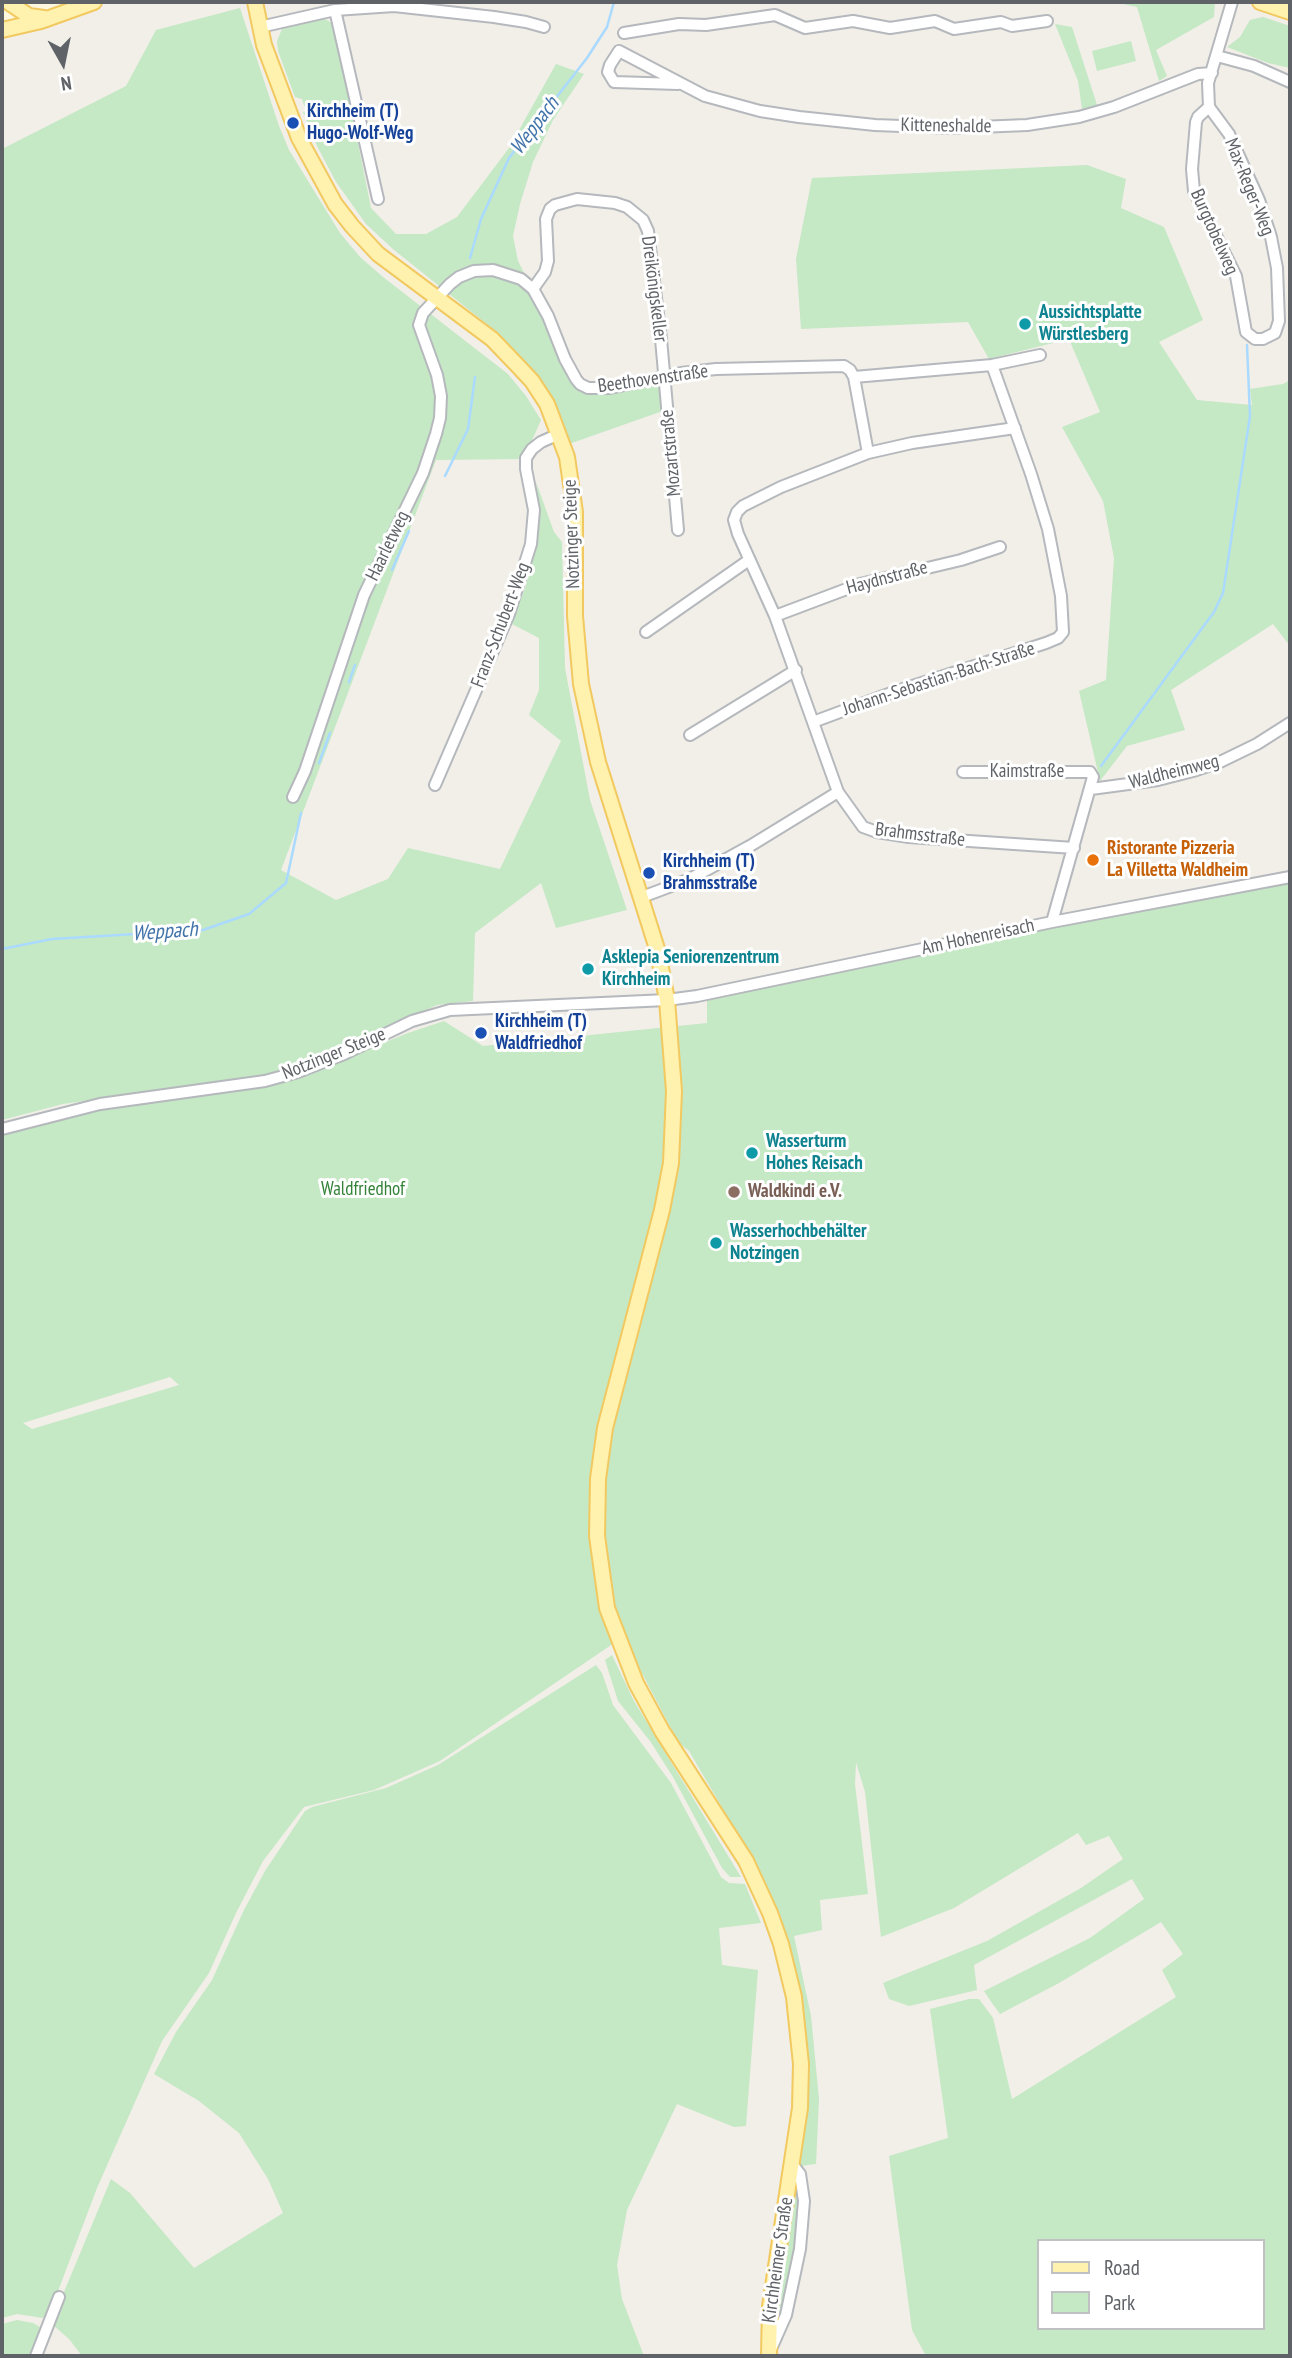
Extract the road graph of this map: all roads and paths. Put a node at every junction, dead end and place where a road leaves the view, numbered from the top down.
1 (8, 2) edge
2 (94, 2) edge
3 (255, 2) edge
4 (1232, 2) edge
5 (1260, 2) edge
6 (1280, 7) edge
7 (2, 10) edge
8 (335, 10) junction
9 (59, 14) junction
10 (1047, 21) dead end
11 (260, 27) junction
12 (544, 27) dead end
13 (2, 30) edge
14 (624, 33) dead end
15 (1217, 56) junction
16 (1212, 73) junction
17 (1290, 82) edge
18 (678, 84) junction
19 (1209, 107) junction
20 (378, 199) dead end
21 (533, 289) junction
22 (438, 299) junction
23 (1255, 339) joint
24 (1040, 355) dead end
25 (992, 365) junction
26 (665, 377) junction
27 (853, 377) junction
28 (1015, 428) junction
29 (559, 434) junction
30 (867, 453) junction
31 (678, 530) dead end
32 (1000, 548) dead end
33 (748, 559) junction
34 (775, 615) junction
35 (646, 632) dead end
36 (796, 670) junction
37 (813, 722) junction
38 (1290, 723) edge
39 (690, 735) dead end
40 (963, 772) dead end
41 (435, 785) dead end
42 (1091, 789) junction
43 (838, 792) junction
44 (293, 797) dead end
45 (1074, 848) junction
46 (1290, 877) edge
47 (642, 897) junction
48 (1052, 922) junction
49 (667, 1000) junction
50 (2, 1129) edge
51 (770, 1913) joint
52 (793, 2165) junction
53 (59, 2297) dead end
54 (36, 2356) edge
55 (769, 2356) edge

1 - 7 main road
1 - 9 main road
2 - 9 main road
3 - 11 main road, Notzinger Steige
4 - 15 street, Burgtobelweg
5 - 6 main road
8 - 11 street
8 - 12 street
8 - 20 street
9 - 13 main road
10 - 14 street
11 - 22 main road, Notzinger Steige
15 - 16 street, Burgtobelweg
15 - 17 street
16 - 18 street, Kitteneshalde
16 - 19 street, Burgtobelweg
18 - 18 street, Kitteneshalde
19 - 23 street, Burgtobelweg
19 - 23 street, Max-Reger-Weg
21 - 22 street
21 - 26 street, Beethovenstraße
21 - 26 street, Dreikönigskeller
22 - 29 main road, Notzinger Steige
22 - 44 street, Haarletweg
24 - 25 street, Beethovenstraße
25 - 27 street, Beethovenstraße
25 - 28 street
26 - 27 street, Beethovenstraße
26 - 31 street, Mozartstraße
27 - 30 street
28 - 30 street
28 - 37 street, Johann-Sebastian-Bach-Straße
29 - 41 street, Franz-Schubert-Weg
29 - 47 main road, Notzinger Steige
30 - 33 street
32 - 34 street, Haydnstraße
33 - 34 street
33 - 35 street
34 - 36 street
36 - 37 street
36 - 39 street
37 - 43 street
38 - 42 street, Waldheimweg
40 - 42 street, Kaimstraße
42 - 45 street
43 - 45 street, Brahmsstraße
43 - 47 street
45 - 48 street
46 - 48 street, Am Hohenreisach
47 - 49 main road, Notzinger Steige
48 - 49 street, Am Hohenreisach
49 - 50 street, Notzinger Steige
49 - 51 main road, Notzinger Steige
51 - 52 main road, Kirchheimer Straße
52 - 55 main road, Kirchheimer Straße
52 - 55 street, Kirchheimer Straße
53 - 54 street

